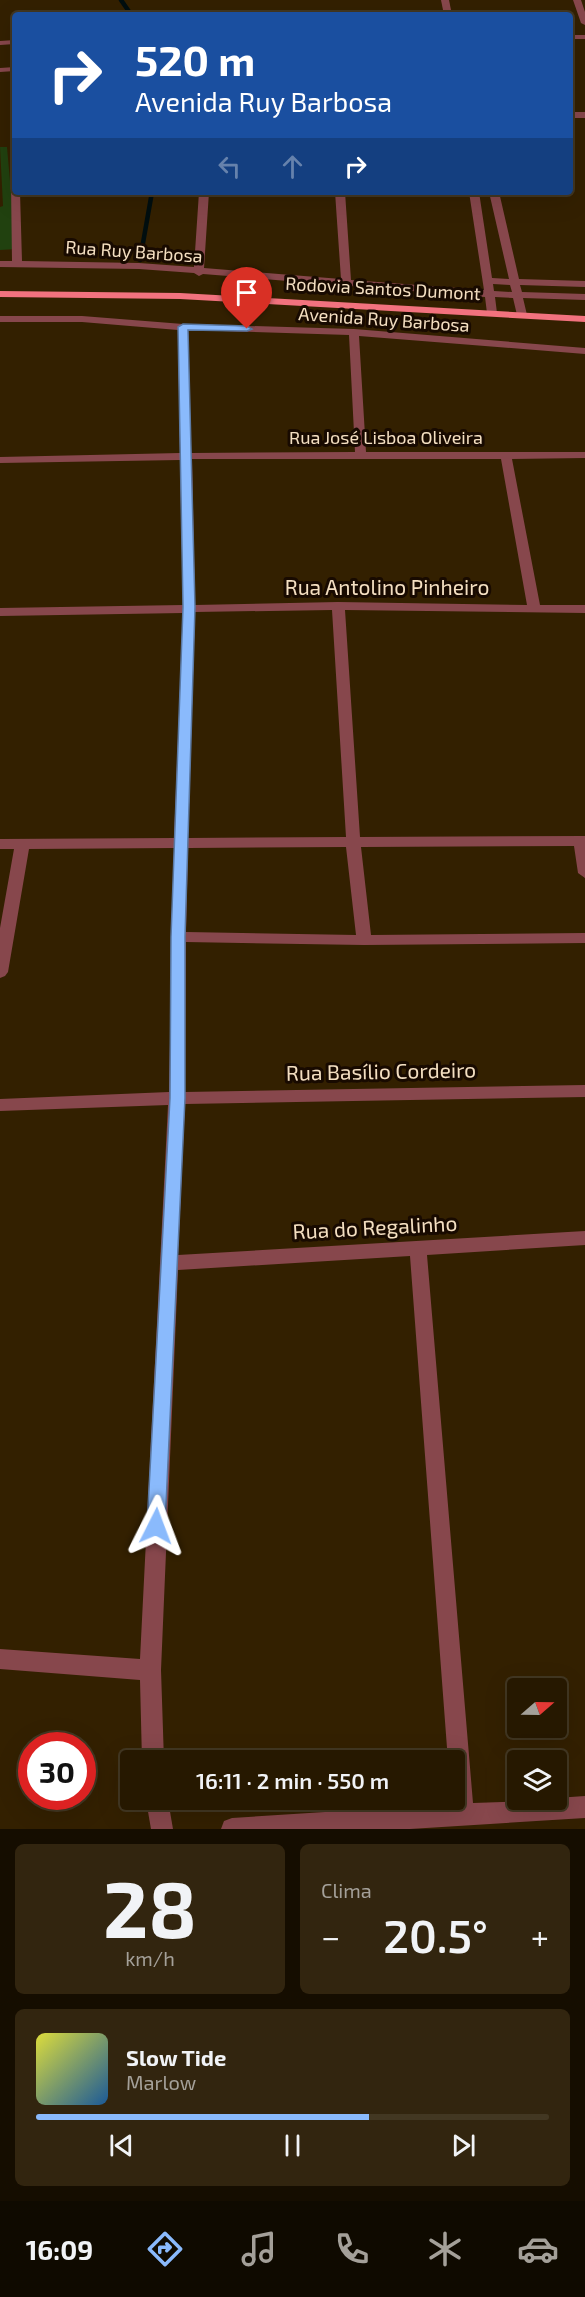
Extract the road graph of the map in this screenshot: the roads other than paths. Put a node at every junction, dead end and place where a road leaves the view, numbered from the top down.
1 (577, 0) edge
2 (585, 23) edge
3 (16, 195) edge
4 (204, 195) edge
5 (340, 195) edge
6 (475, 195) edge
7 (495, 195) edge
8 (17, 263) junction
9 (0, 264) edge
10 (198, 273) junction
11 (489, 281) junction
12 (514, 282) junction
13 (345, 283) junction
14 (585, 284) edge
15 (0, 294) edge
16 (490, 294) junction
17 (517, 295) junction
18 (585, 297) edge
19 (492, 313) junction
20 (522, 315) junction
21 (0, 319) edge
22 (585, 319) edge
23 (183, 327) junction
24 (354, 332) junction
25 (585, 351) edge
26 (585, 455) edge
27 (187, 456) junction
28 (361, 456) junction
29 (506, 456) junction
30 (0, 460) edge
31 (338, 606) junction
32 (189, 607) junction
33 (534, 608) junction
34 (585, 609) edge
35 (0, 612) edge
36 (582, 841) edge
37 (353, 842) junction
38 (0, 844) edge
39 (22, 844) junction
40 (183, 845) junction
41 (585, 873) edge
42 (178, 937) junction
43 (585, 938) edge
44 (364, 940) junction
45 (1, 965) edge
46 (585, 1091) edge
47 (177, 1098) junction
48 (0, 1105) edge
49 (585, 1238) edge
50 (418, 1248) junction
51 (168, 1263) junction
52 (0, 1659) edge
53 (150, 1670) junction
54 (153, 1750) edge
55 (585, 1807) edge
56 (159, 1810) edge
57 (463, 1813) junction
58 (162, 1829) edge
59 (232, 1829) edge

1 - 2 street
3 - 8 street
4 - 10 street
5 - 13 street
6 - 11 street
7 - 12 street
8 - 9 street, Rua Ruy Barbosa
8 - 10 street, Rua Ruy Barbosa
10 - 13 street, Rua Ruy Barbosa
11 - 12 street
11 - 16 street
12 - 14 street
12 - 17 street
13 - 16 street, Rua Ruy Barbosa
15 - 19 highway, Rodovia Santos Dumont
16 - 17 street, Rua Ruy Barbosa
16 - 19 street
17 - 18 street, Rua Ruy Barbosa
17 - 20 street
19 - 20 highway, Rodovia Santos Dumont
20 - 22 highway, Rodovia Santos Dumont
21 - 23 street, Avenida Ruy Barbosa
23 - 24 street, Avenida Ruy Barbosa
23 - 27 street
24 - 25 street, Avenida Ruy Barbosa
24 - 28 street
26 - 29 street, Rua José Lisboa Oliveira
27 - 28 street, Rua José Lisboa Oliveira
27 - 30 street, Rua José Lisboa Oliveira
27 - 32 street
28 - 29 street, Rua José Lisboa Oliveira
29 - 33 street
31 - 32 street, Rua Antolino Pinheiro
31 - 33 street, Rua Antolino Pinheiro
31 - 37 street
32 - 35 street, Rua Antolino Pinheiro
32 - 40 street
33 - 34 street, Rua Antolino Pinheiro
36 - 37 street
36 - 41 street
37 - 40 street
37 - 44 street
38 - 39 street
39 - 40 street
39 - 45 street
40 - 42 street
42 - 44 street
42 - 47 street
43 - 44 street
46 - 47 street, Rua Basílio Cordeiro
47 - 48 street, Rua Basílio Cordeiro
47 - 51 street
49 - 50 street, Rua do Regalinho
50 - 51 street, Rua do Regalinho
50 - 57 street
51 - 53 street
52 - 53 street
53 - 54 street
55 - 57 street
56 - 58 street
57 - 59 street

